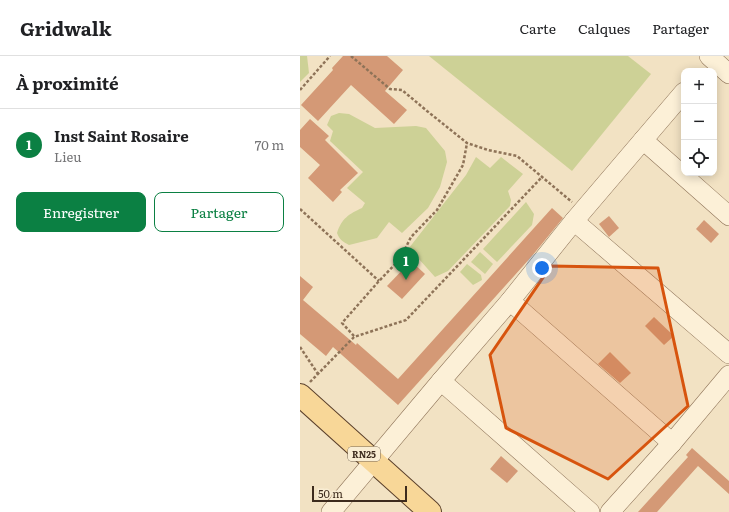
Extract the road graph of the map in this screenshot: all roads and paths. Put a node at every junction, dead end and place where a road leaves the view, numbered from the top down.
1 (330, 56) edge
2 (351, 56) edge
3 (709, 60) edge
4 (729, 74) edge
5 (300, 90) edge
6 (681, 96) edge
7 (644, 140) junction
8 (467, 143) junction
9 (542, 177) junction
10 (300, 209) edge
11 (579, 216) junction
12 (729, 216) edge
13 (379, 281) junction
14 (510, 301) junction
15 (354, 337) junction
16 (300, 347) edge
17 (729, 354) edge
18 (318, 374) junction
19 (729, 375) edge
20 (441, 381) junction
21 (304, 389) edge
22 (672, 443) junction
23 (373, 462) junction
24 (331, 512) edge
25 (430, 512) edge
26 (590, 512) edge
27 (610, 512) edge

1 - 5 path
2 - 8 path
3 - 4 street
6 - 7 street
7 - 11 street
7 - 12 street
8 - 9 path
8 - 13 path
9 - 11 path
9 - 15 path
10 - 13 path
11 - 14 street
11 - 17 street
13 - 15 path
14 - 20 street
14 - 22 street
15 - 18 path
16 - 18 path
18 - 21 path
19 - 22 street
20 - 23 street
20 - 26 street
21 - 23 main road, RN25
22 - 27 street
23 - 24 street
23 - 25 main road, RN25

